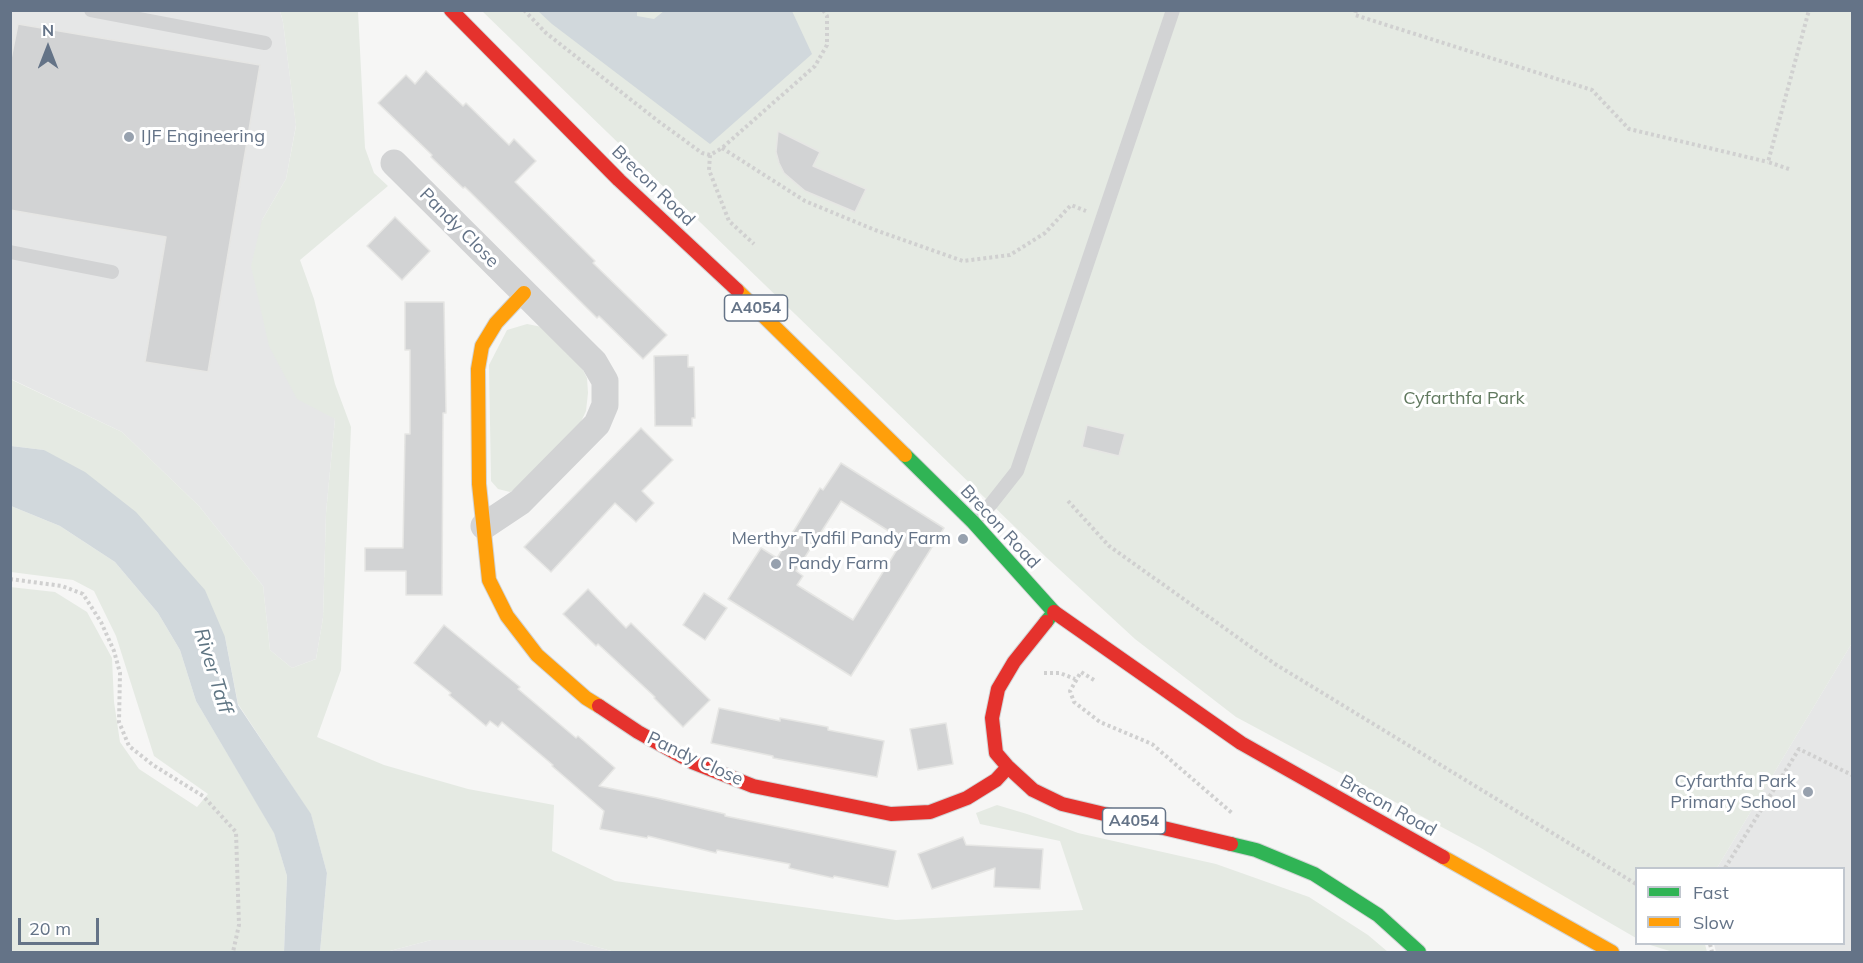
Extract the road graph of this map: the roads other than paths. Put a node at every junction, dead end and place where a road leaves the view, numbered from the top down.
1 (91, 10) edge
2 (451, 10) edge
3 (1173, 10) edge
4 (265, 43) dead end
5 (394, 163) dead end
6 (10, 252) edge
7 (112, 272) dead end
8 (524, 293) junction
9 (974, 522) junction
10 (484, 526) junction
11 (1054, 612) junction
12 (1008, 767) junction
13 (1419, 952) edge
14 (1612, 952) edge

1 - 4 lane
2 - 9 street, Brecon Road / A4054
3 - 9 lane
5 - 8 street, Pandy Close
6 - 7 lane
8 - 10 street, Pandy Close
8 - 10 street, Pandy Close
9 - 11 street, Brecon Road / A4054
10 - 12 street, Pandy Close
11 - 12 street, A4054
11 - 14 street, Brecon Road
12 - 13 street, A4054

